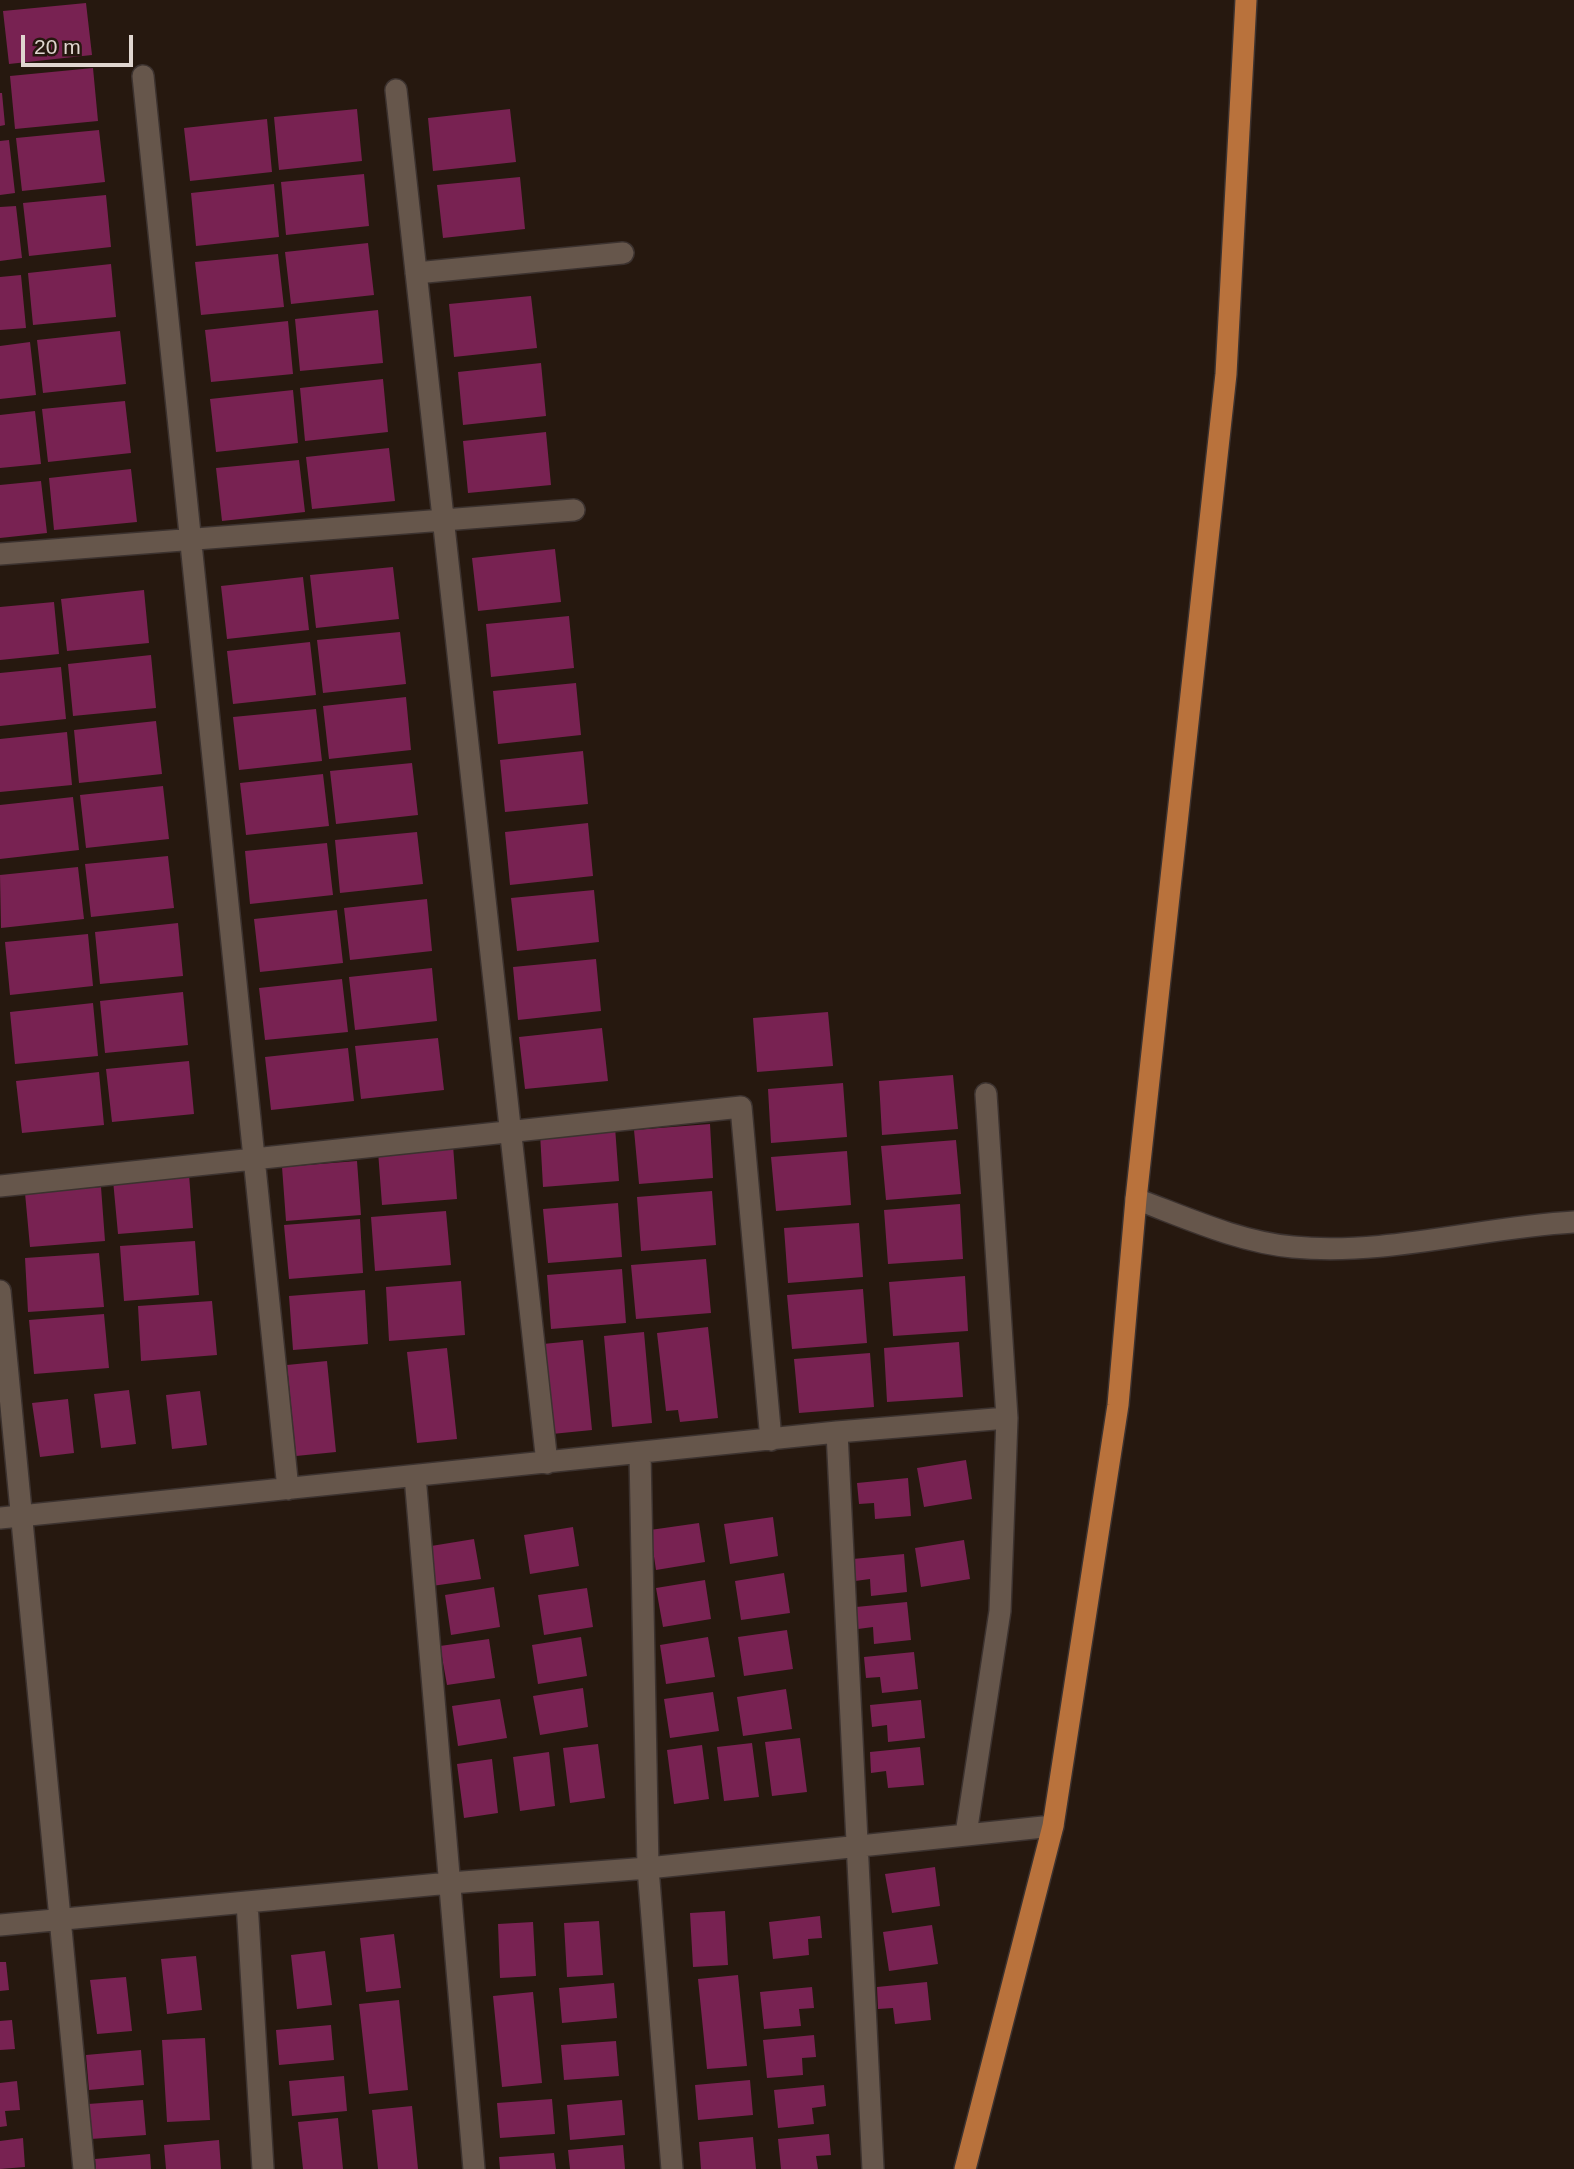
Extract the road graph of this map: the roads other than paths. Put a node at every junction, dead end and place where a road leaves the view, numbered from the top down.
1 (1246, 0) edge
2 (143, 76) dead end
3 (396, 90) dead end
4 (623, 253) dead end
5 (416, 273) junction
6 (574, 510) dead end
7 (443, 520) junction
8 (191, 540) junction
9 (0, 554) edge
10 (986, 1094) dead end
11 (511, 1132) junction
12 (255, 1159) junction
13 (0, 1186) edge
14 (1136, 1199) junction
15 (1574, 1222) edge
16 (0, 1291) edge
17 (1, 1320) edge
18 (1007, 1418) junction
19 (837, 1432) junction
20 (772, 1440) junction
21 (640, 1453) junction
22 (547, 1463) junction
23 (415, 1476) junction
24 (288, 1489) junction
25 (11, 1517) edge
26 (1053, 1826) junction
27 (966, 1834) junction
28 (857, 1845) junction
29 (648, 1868) junction
30 (450, 1883) junction
31 (247, 1902) junction
32 (60, 1919) junction
33 (0, 1925) edge
34 (84, 2169) edge
35 (264, 2169) edge
36 (474, 2169) edge
37 (672, 2169) edge
38 (873, 2169) edge
39 (965, 2169) edge

1 - 14 main road
2 - 8 street
3 - 5 street
4 - 5 street
5 - 7 street
6 - 7 street
7 - 8 street
7 - 11 street
8 - 9 street
8 - 12 street
10 - 18 street
11 - 12 street
11 - 20 street
11 - 22 street
12 - 13 street
12 - 24 street
14 - 15 street
14 - 26 main road
16 - 17 street
17 - 25 street
18 - 19 street
18 - 27 street
19 - 20 street
19 - 28 street
20 - 21 street
21 - 22 street
21 - 29 street
22 - 23 street
23 - 24 street
23 - 30 street
24 - 25 street
25 - 32 street
26 - 27 street
26 - 39 main road
27 - 28 street
28 - 29 street
28 - 38 street
29 - 30 street
29 - 37 street
30 - 31 street
30 - 36 street
31 - 32 street
31 - 35 street
32 - 33 street
32 - 34 street

